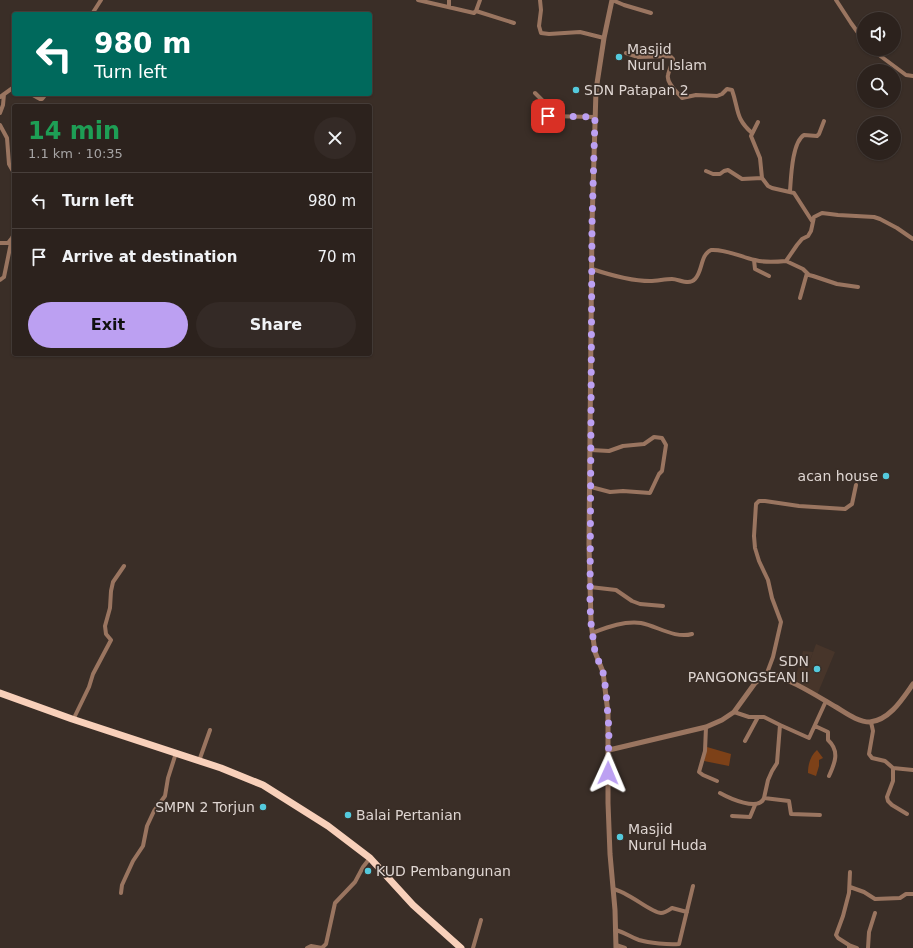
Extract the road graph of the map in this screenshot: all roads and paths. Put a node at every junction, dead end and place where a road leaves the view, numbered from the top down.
1 (101, 0) edge
2 (418, 0) edge
3 (449, 0) edge
4 (480, 0) edge
5 (540, 0) edge
6 (612, 0) edge
7 (836, 0) edge
8 (449, 6) junction
9 (476, 11) junction
10 (93, 12) edge
11 (651, 13) dead end
12 (514, 23) dead end
13 (857, 32) edge
14 (604, 38) junction
15 (626, 53) dead end
16 (880, 56) edge
17 (913, 76) edge
18 (12, 88) edge
19 (535, 93) dead end
20 (4, 94) junction
21 (35, 96) edge
22 (44, 96) edge
23 (0, 97) edge
24 (0, 113) edge
25 (595, 117) junction
26 (824, 121) dead end
27 (758, 122) dead end
28 (0, 125) edge
29 (752, 133) junction
30 (12, 169) edge
31 (706, 171) dead end
32 (762, 178) junction
33 (790, 191) junction
34 (812, 221) junction
35 (12, 237) edge
36 (913, 239) edge
37 (12, 241) edge
38 (0, 243) edge
39 (754, 260) junction
40 (786, 261) junction
41 (592, 269) junction
42 (807, 273) junction
43 (769, 276) dead end
44 (0, 280) edge
45 (858, 287) dead end
46 (800, 298) dead end
47 (591, 450) junction
48 (856, 485) dead end
49 (591, 487) junction
50 (124, 566) dead end
51 (590, 587) junction
52 (663, 606) dead end
53 (592, 633) junction
54 (692, 634) dead end
55 (767, 673) junction
56 (913, 684) edge
57 (0, 693) edge
58 (826, 701) junction
59 (734, 712) junction
60 (758, 717) junction
61 (73, 720) junction
62 (871, 722) junction
63 (780, 724) junction
64 (815, 726) junction
65 (706, 727) junction
66 (210, 730) dead end
67 (745, 741) dead end
68 (609, 750) junction
69 (176, 753) junction
70 (199, 761) junction
71 (893, 768) junction
72 (913, 770) edge
73 (829, 776) dead end
74 (717, 781) dead end
75 (720, 793) dead end
76 (764, 798) junction
77 (755, 805) junction
78 (907, 814) dead end
79 (820, 815) dead end
80 (732, 816) dead end
81 (370, 858) junction
82 (850, 872) dead end
83 (692, 886) dead end
84 (850, 887) junction
85 (613, 889) junction
86 (121, 893) dead end
87 (913, 894) edge
88 (686, 912) junction
89 (875, 913) dead end
90 (481, 920) dead end
91 (615, 930) junction
92 (616, 946) edge
93 (849, 946) edge
94 (307, 948) edge
95 (322, 948) edge
96 (461, 948) edge
97 (472, 948) edge
98 (625, 948) edge
99 (857, 948) edge
100 (868, 948) edge

1 - 10 street
2 - 8 street
3 - 8 street
4 - 9 street
5 - 14 street
6 - 11 street
6 - 14 street
7 - 13 street
8 - 9 street
9 - 12 street
14 - 25 street
15 - 29 street
16 - 17 street
18 - 20 street
19 - 25 street
20 - 23 street
20 - 24 street
21 - 22 street
25 - 41 street
26 - 33 street
27 - 29 street
28 - 30 street
29 - 32 street
31 - 32 street
32 - 33 street
33 - 34 street
34 - 36 street
34 - 40 street
35 - 38 street
37 - 44 street
39 - 40 street
39 - 41 street
39 - 43 street
40 - 42 street
41 - 47 street
42 - 45 street
42 - 46 street
47 - 49 street
47 - 49 street
48 - 55 street
49 - 51 street
50 - 61 street
51 - 52 street
51 - 53 street
53 - 54 street
53 - 68 street
55 - 58 street
55 - 59 street
56 - 62 street
57 - 61 highway
58 - 62 street
58 - 64 street
59 - 60 street
59 - 65 street
60 - 63 street
60 - 67 street
61 - 69 highway
62 - 71 street
63 - 64 street
63 - 76 street
64 - 73 street
65 - 68 street
65 - 74 street
66 - 70 street
68 - 85 street
69 - 70 highway
69 - 86 street
70 - 81 highway
71 - 72 street
71 - 78 street
75 - 77 street
76 - 77 street
76 - 79 street
77 - 80 street
81 - 95 street
81 - 96 highway
82 - 84 street
83 - 88 street
84 - 87 street
84 - 93 street
85 - 88 street
85 - 91 street
88 - 91 street
89 - 100 street
90 - 97 street
91 - 92 street
92 - 98 street
93 - 99 street
94 - 95 street

